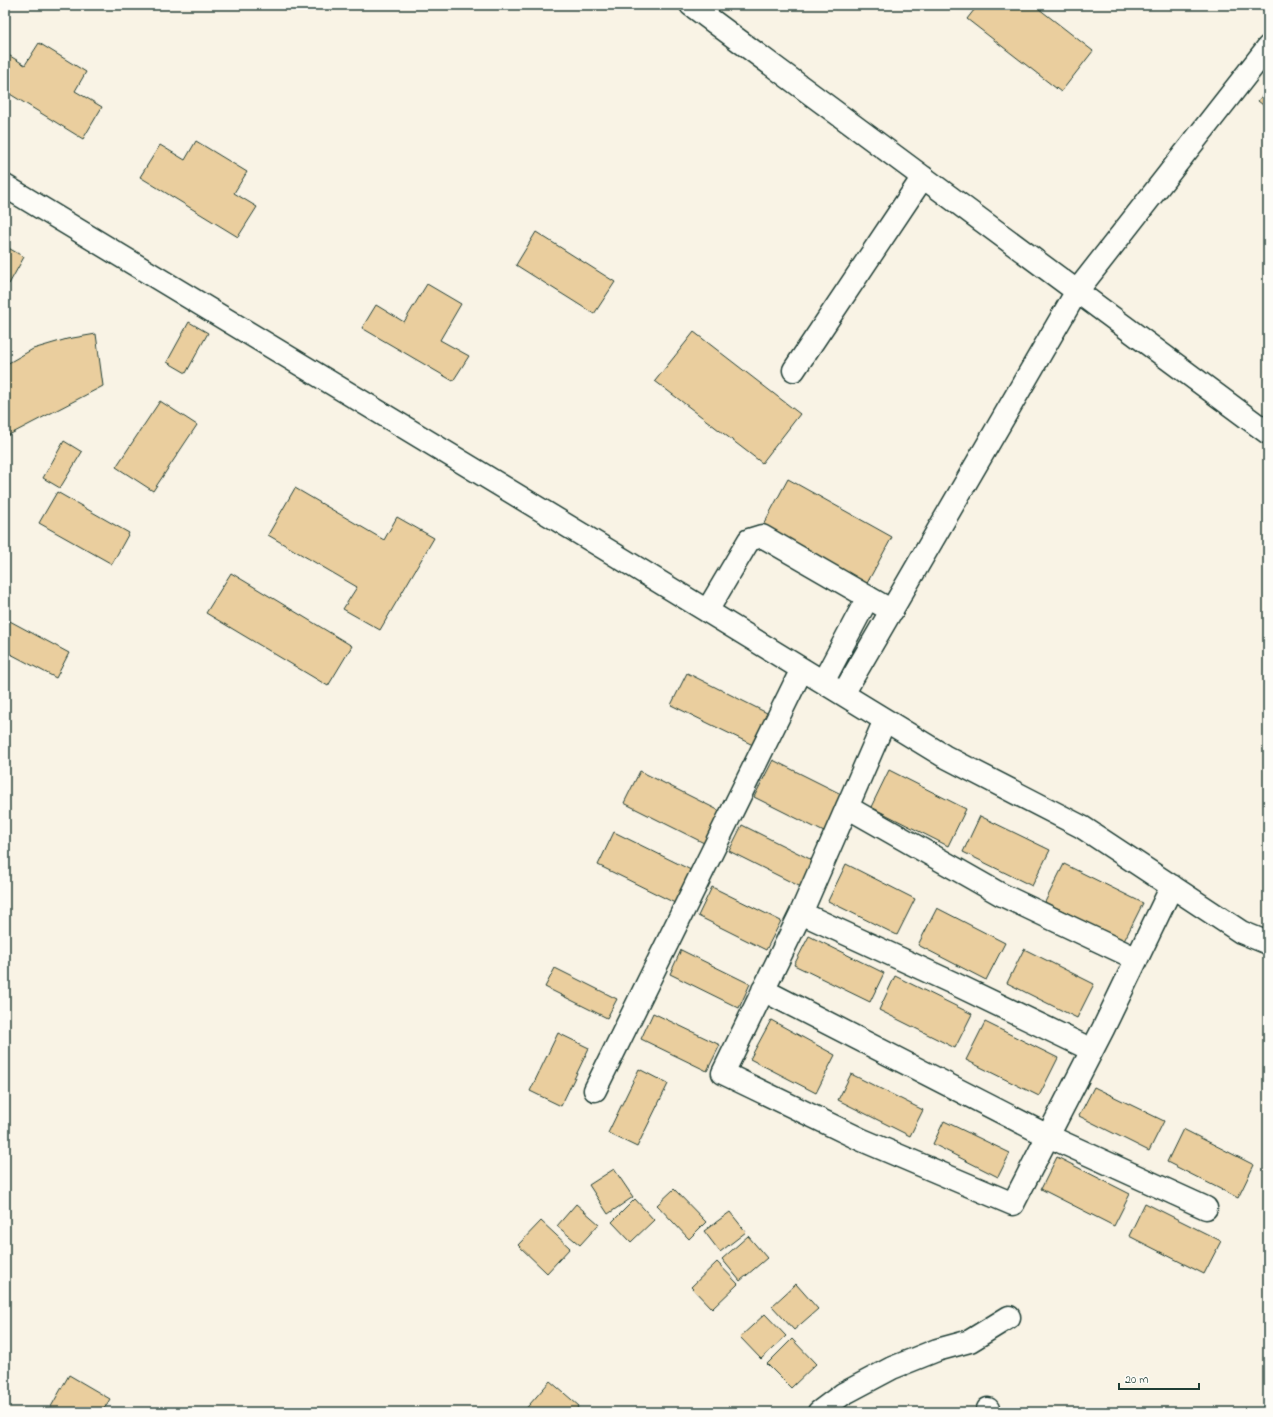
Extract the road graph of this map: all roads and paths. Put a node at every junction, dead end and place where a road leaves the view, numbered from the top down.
1 (691, 5) edge
2 (1268, 47) edge
3 (923, 177) junction
4 (5, 186) edge
5 (1076, 291) junction
6 (794, 370) dead end
7 (1268, 433) edge
8 (868, 597) junction
9 (892, 610) junction
10 (707, 611) junction
11 (802, 669) junction
12 (823, 682) junction
13 (843, 694) junction
14 (885, 720) junction
15 (847, 807) junction
16 (1172, 886) junction
17 (801, 913) junction
18 (1268, 943) edge
19 (1137, 959) junction
20 (763, 990) junction
21 (1092, 1050) junction
22 (595, 1090) dead end
23 (1048, 1136) junction
24 (1206, 1208) dead end
25 (1009, 1317) dead end
26 (819, 1412) edge

1 - 3 street
2 - 5 street
3 - 5 street
3 - 6 street
4 - 10 street
5 - 7 street
5 - 9 street
8 - 9 street
8 - 10 street
8 - 12 street
9 - 13 street
10 - 11 street
11 - 12 street
11 - 22 street
12 - 13 street
13 - 14 street
14 - 15 street
14 - 16 street
15 - 17 street
15 - 19 street
16 - 18 street
16 - 19 street
17 - 20 street
17 - 21 street
19 - 21 street
20 - 23 street
20 - 23 street
21 - 23 street
23 - 24 street
25 - 26 street

